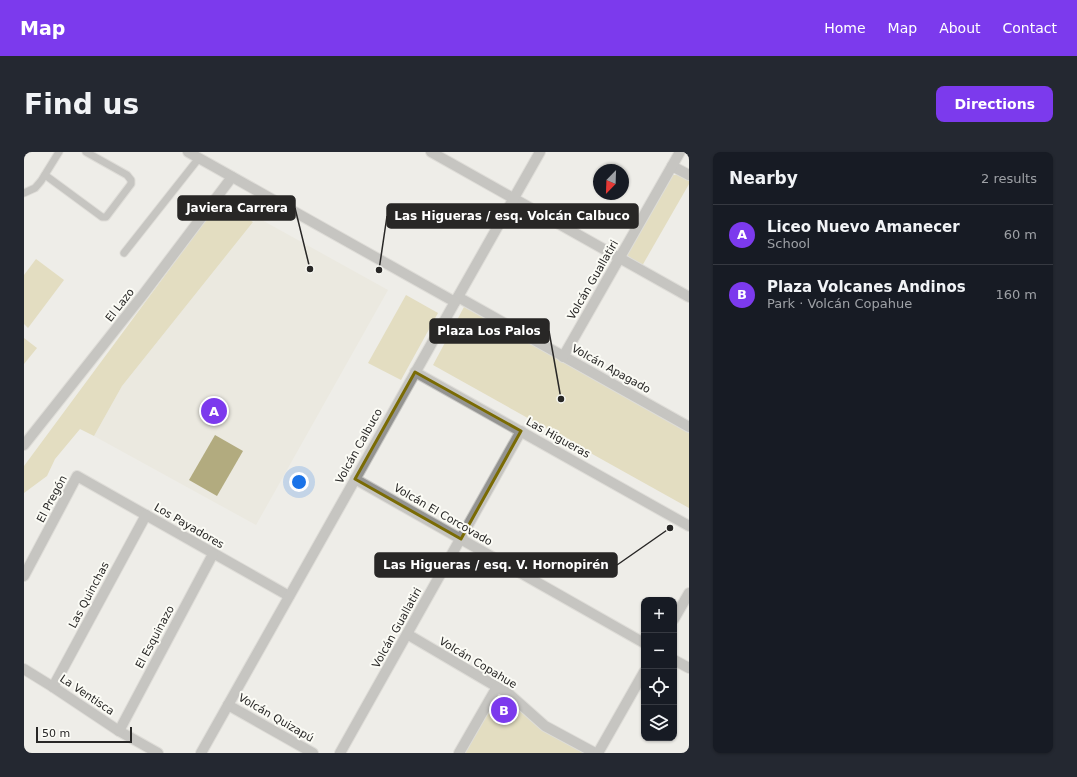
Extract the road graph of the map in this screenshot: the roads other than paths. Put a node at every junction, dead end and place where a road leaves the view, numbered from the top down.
1 (59, 152) edge
2 (86, 152) edge
3 (188, 152) edge
4 (431, 152) edge
5 (540, 152) edge
6 (680, 152) edge
7 (199, 158) junction
8 (672, 166) junction
9 (45, 175) junction
10 (689, 175) edge
11 (232, 177) junction
12 (24, 193) edge
13 (513, 198) junction
14 (124, 253) dead end
15 (620, 258) junction
16 (689, 297) edge
17 (456, 300) junction
18 (564, 357) junction
19 (415, 372) junction
20 (689, 427) edge
21 (521, 431) junction
22 (24, 445) edge
23 (78, 476) joint
24 (355, 479) junction
25 (146, 515) junction
26 (689, 526) edge
27 (461, 539) junction
28 (213, 554) junction
29 (24, 576) edge
30 (689, 593) edge
31 (289, 596) junction
32 (677, 614) edge
33 (407, 634) junction
34 (641, 641) edge
35 (677, 662) edge
36 (689, 668) edge
37 (24, 669) edge
38 (641, 677) edge
39 (53, 687) junction
40 (497, 687) junction
41 (228, 705) junction
42 (119, 731) junction
43 (158, 753) edge
44 (201, 753) edge
45 (313, 753) edge
46 (340, 753) edge
47 (459, 753) edge
48 (595, 753) edge
49 (598, 753) edge

1 - 9 lane
2 - 9 lane
3 - 7 street
4 - 13 street
5 - 13 street, Volcán Calbuco
6 - 8 street, Volcán Guallatiri
7 - 11 street
7 - 14 lane
8 - 10 street
8 - 15 street, Volcán Guallatiri
9 - 12 lane
11 - 17 street
11 - 22 street, El Lazo
13 - 15 street
13 - 17 street, Volcán Calbuco
15 - 16 street
15 - 18 street, Volcán Guallatiri
17 - 18 street, Volcán Apagado
17 - 19 street, Volcán Calbuco
18 - 20 street, Volcán Apagado
19 - 21 street, Las Higueras
19 - 24 street, Volcán Calbuco
21 - 26 street, Las Higueras
21 - 27 street, Volcán Guallatiri
23 - 25 street, Los Payadores
23 - 29 street, El Pregón
24 - 27 street, Volcán El Corcovado
24 - 31 street, Volcán Calbuco
25 - 28 street, Los Payadores
25 - 39 street, Las Quinchas
27 - 33 street, Volcán Guallatiri
27 - 34 street, Volcán El Corcovado
28 - 31 street, Los Payadores
28 - 42 street, El Esquinazo
30 - 32 street
31 - 41 street, Volcán Calbuco
33 - 40 street, Volcán Copahue
33 - 46 street, Volcán Guallatiri
35 - 36 street
37 - 39 street, La Ventisca
38 - 49 street
39 - 42 street, La Ventisca
40 - 47 street
40 - 48 street, Volcán Copahue
41 - 44 street, Volcán Calbuco
41 - 45 street, Volcán Quizapú
42 - 43 street, La Ventisca

